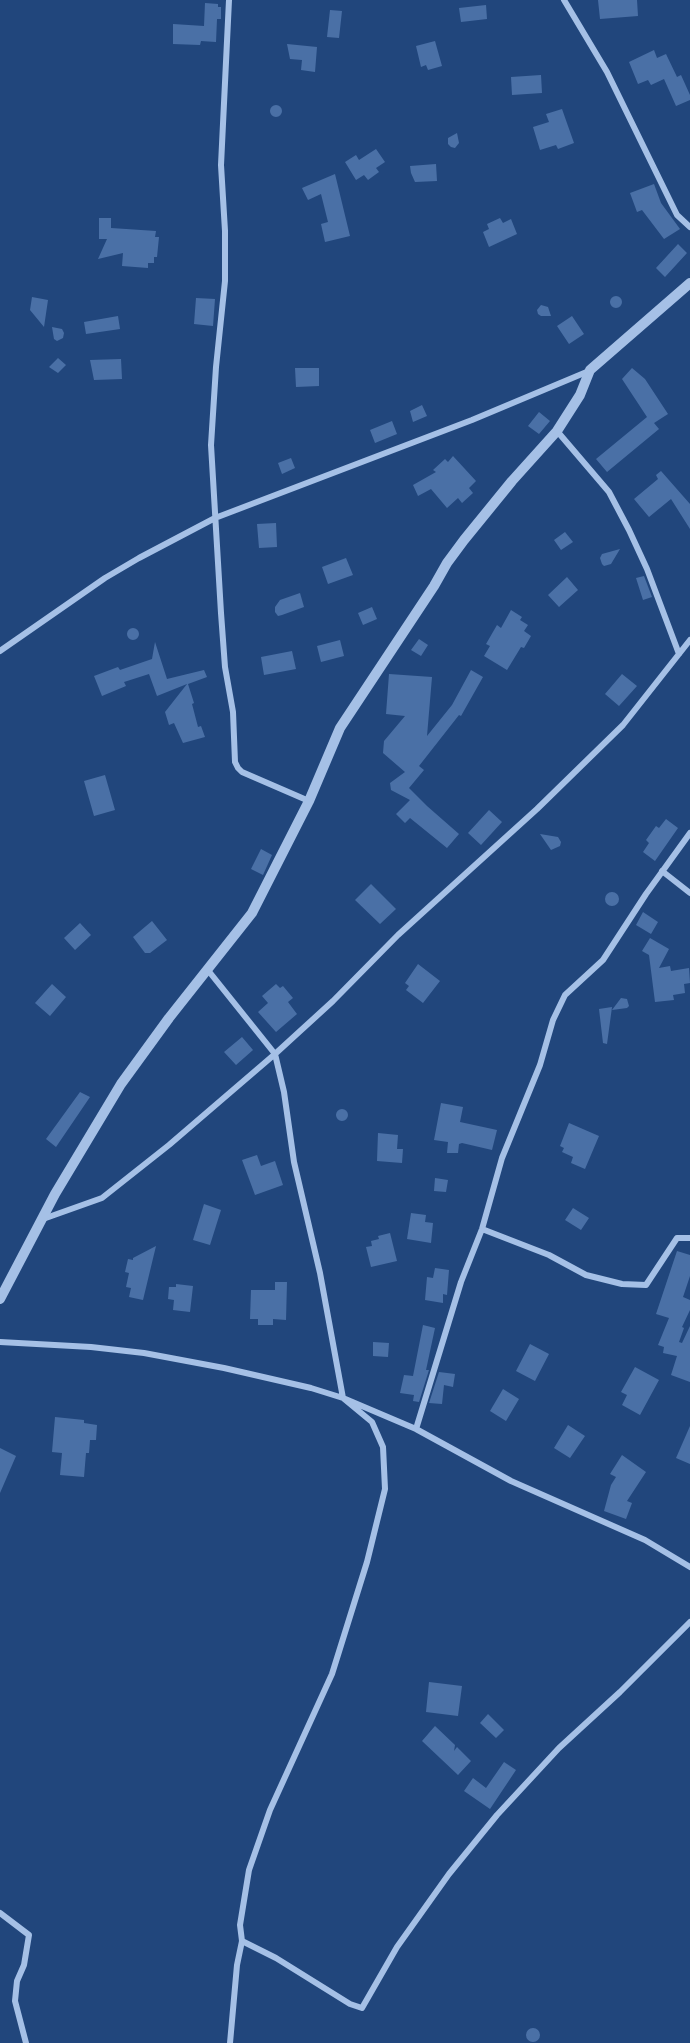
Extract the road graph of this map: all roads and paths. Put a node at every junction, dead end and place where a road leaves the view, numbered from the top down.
1 (229, 0) edge
2 (564, 0) edge
3 (690, 227) edge
4 (690, 283) edge
5 (590, 370) junction
6 (557, 431) junction
7 (214, 518) junction
8 (690, 640) edge
9 (0, 651) edge
10 (679, 654) junction
11 (309, 801) junction
12 (690, 833) edge
13 (662, 871) junction
14 (690, 893) edge
15 (207, 969) junction
16 (275, 1054) junction
17 (42, 1220) junction
18 (482, 1229) junction
19 (690, 1238) edge
20 (0, 1299) edge
21 (0, 1342) edge
22 (343, 1398) junction
23 (416, 1429) junction
24 (690, 1567) edge
25 (690, 1622) edge
26 (0, 1913) edge
27 (242, 1941) junction
28 (26, 2043) edge
29 (230, 2043) edge

1 - 7 street
2 - 3 street
4 - 5 street
5 - 6 street
5 - 7 street
6 - 10 street
6 - 11 street
7 - 9 street
7 - 11 street
8 - 10 street
10 - 16 street
11 - 15 street
12 - 13 street
13 - 14 street
13 - 18 street
15 - 16 street
15 - 17 street
16 - 17 street
16 - 22 street
17 - 20 street
18 - 19 street
18 - 23 street
21 - 22 street
22 - 23 street
22 - 27 street
23 - 24 street
25 - 27 street
26 - 28 street
27 - 29 street

